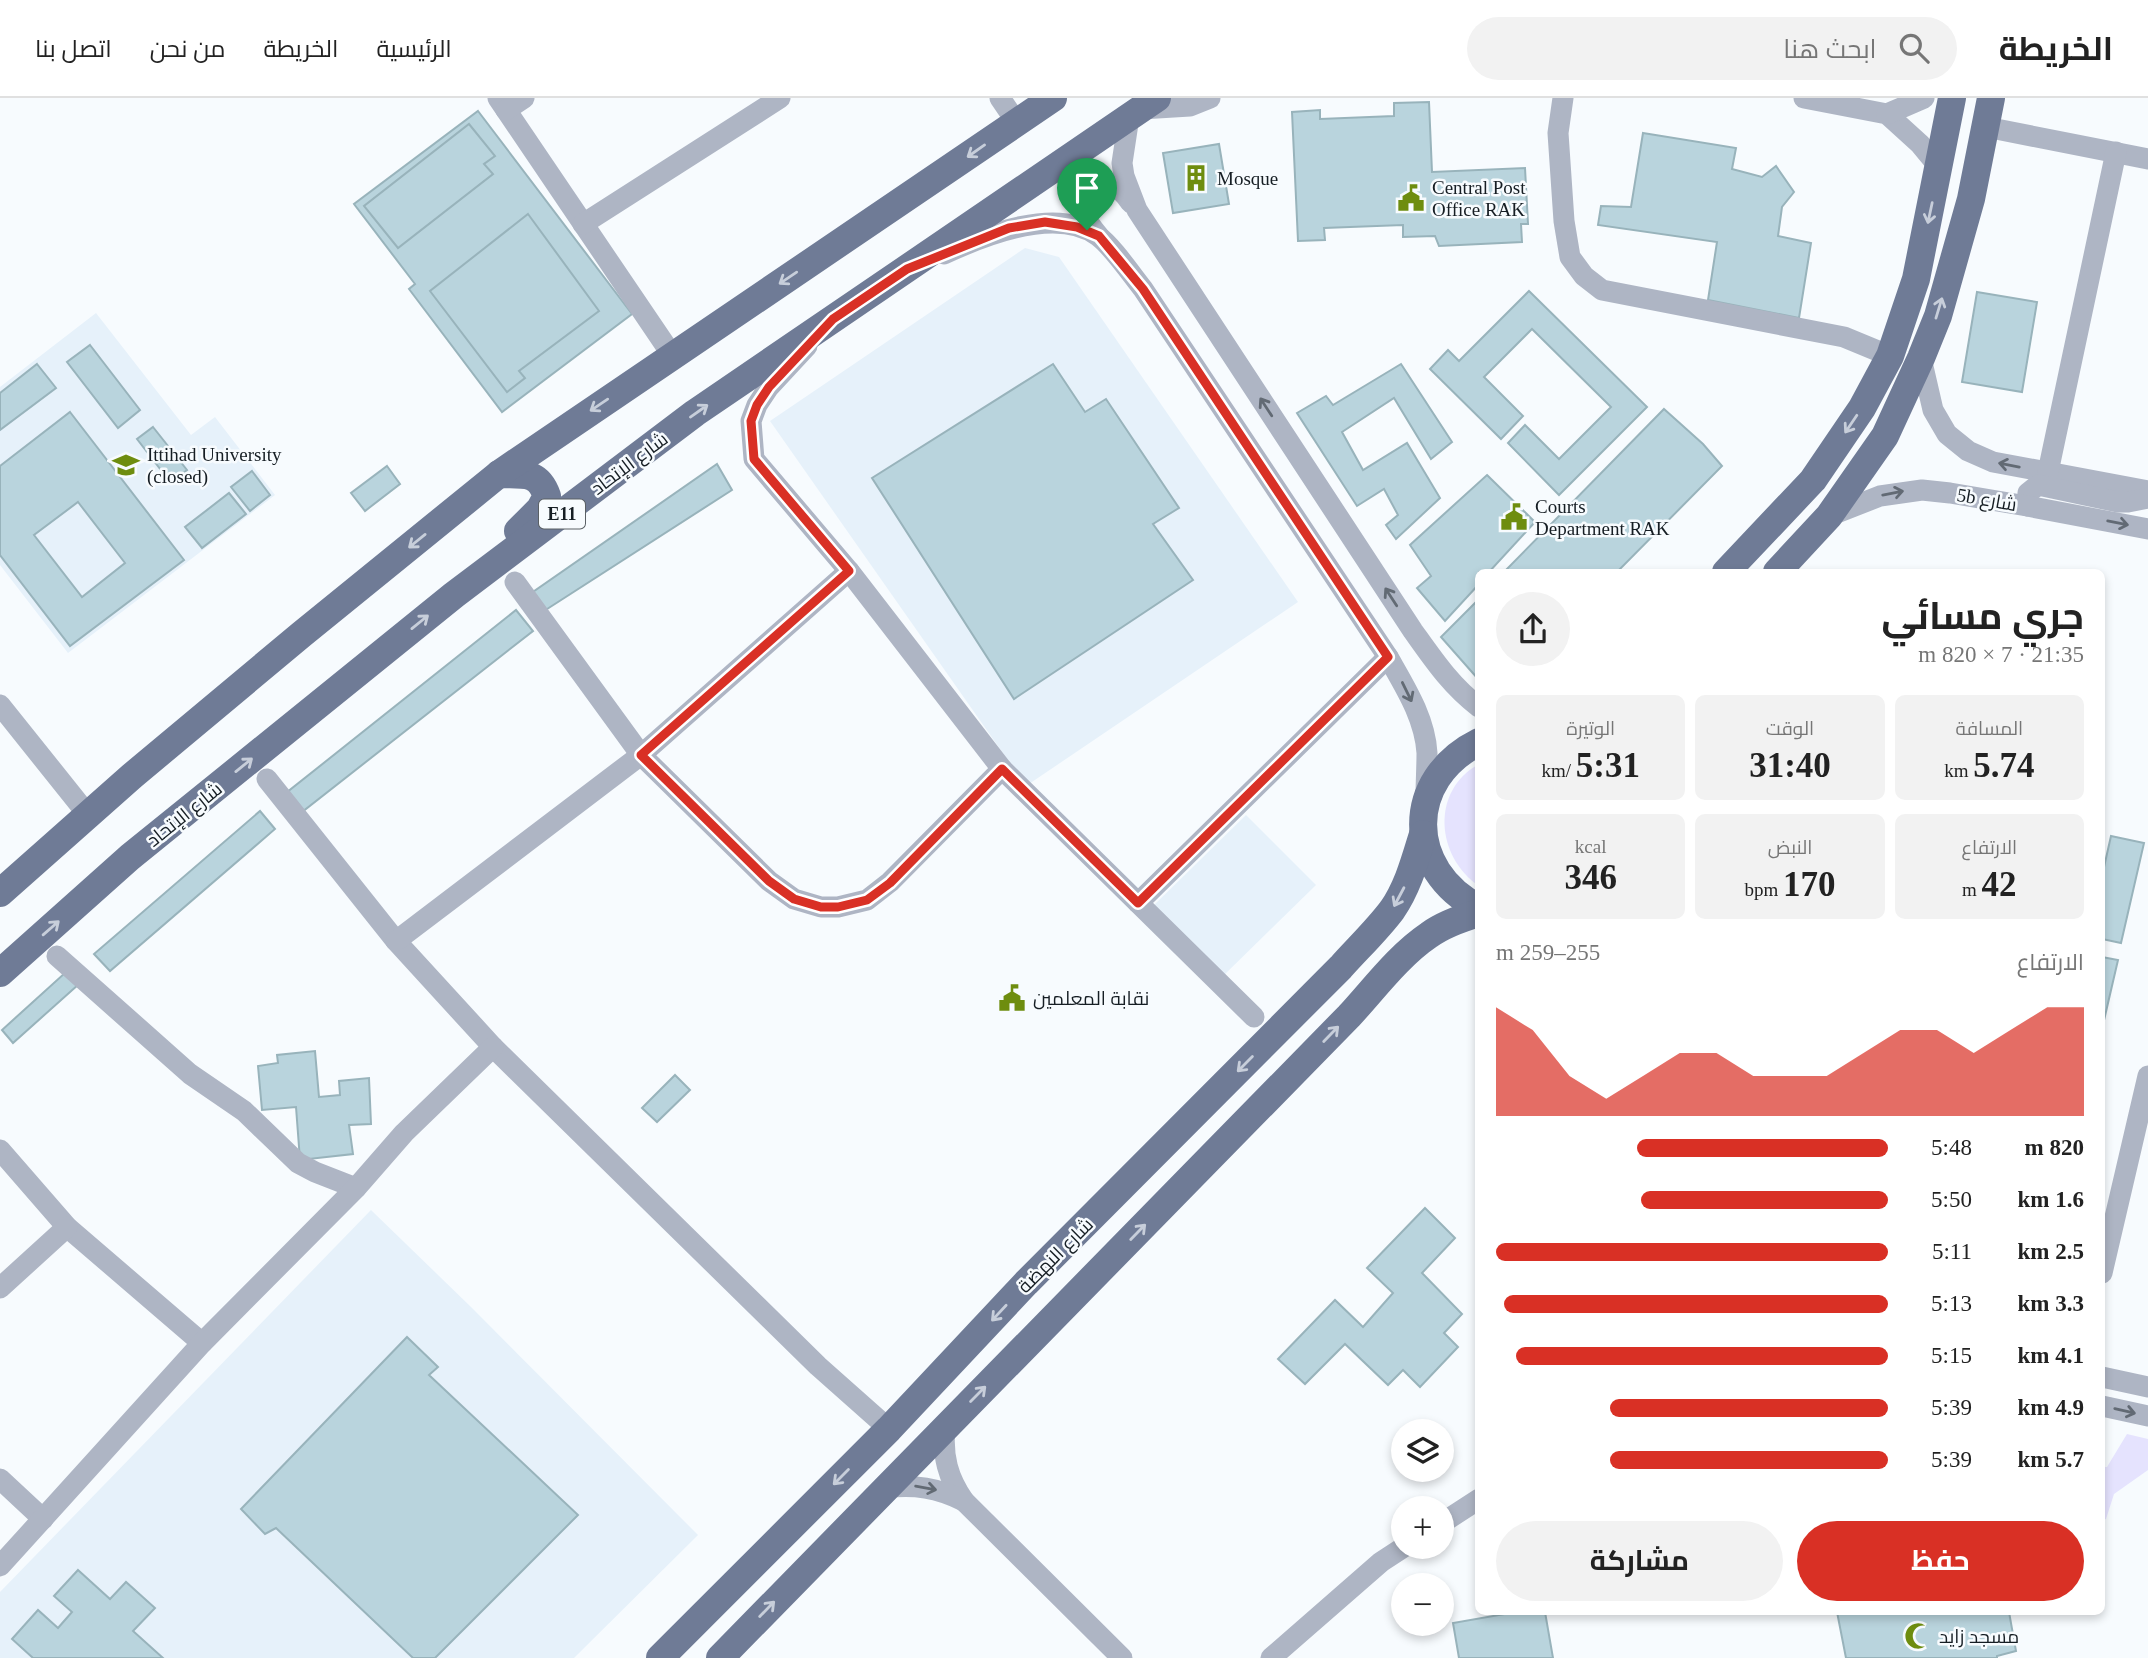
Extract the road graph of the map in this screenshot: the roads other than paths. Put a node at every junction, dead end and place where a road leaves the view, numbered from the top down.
1 (780, 98) edge
2 (1000, 98) edge
3 (1053, 98) edge
4 (1210, 98) edge
5 (1563, 98) edge
6 (1804, 98) edge
7 (1924, 98) edge
8 (1952, 98) edge
9 (1992, 98) edge
10 (509, 102) edge
11 (1143, 108) edge
12 (1887, 114) junction
13 (1017, 123) junction
14 (1986, 127) junction
15 (2116, 152) junction
16 (2148, 159) edge
17 (1939, 167) junction
18 (1137, 210) junction
19 (583, 224) junction
20 (1099, 236) junction
21 (907, 269) junction
22 (833, 319) junction
23 (672, 355) junction
24 (1891, 356) junction
25 (1921, 358) junction
26 (2048, 472) junction
27 (499, 474) junction
28 (2148, 491) edge
29 (2148, 498) edge
30 (2027, 506) junction
31 (1829, 516) junction
32 (2148, 529) edge
33 (1729, 569) edge
34 (1780, 569) edge
35 (849, 571) junction
36 (515, 582) dead end
37 (454, 595) junction
38 (1388, 657) junction
39 (1475, 704) edge
40 (0, 705) edge
41 (1475, 744) edge
42 (641, 755) junction
43 (1002, 769) junction
44 (267, 779) dead end
45 (1426, 801) junction
46 (88, 815) junction
47 (1423, 834) junction
48 (0, 893) edge
49 (1138, 903) junction
50 (1475, 907) edge
51 (1475, 912) edge
52 (396, 941) junction
53 (57, 956) dead end
54 (0, 973) edge
55 (1254, 1017) dead end
56 (493, 1047) junction
57 (2148, 1076) edge
58 (0, 1150) edge
59 (356, 1188) junction
60 (67, 1227) junction
61 (2105, 1260) edge
62 (0, 1288) edge
63 (202, 1343) junction
64 (2105, 1378) edge
65 (2148, 1387) edge
66 (2105, 1407) edge
67 (2148, 1416) edge
68 (945, 1428) junction
69 (889, 1429) junction
70 (0, 1479) edge
71 (886, 1488) junction
72 (964, 1502) junction
73 (1475, 1502) edge
74 (1454, 1515) edge
75 (43, 1519) junction
76 (1391, 1555) edge
77 (0, 1566) edge
78 (660, 1658) edge
79 (720, 1658) edge
80 (1122, 1658) edge
81 (1271, 1658) edge

1 - 19 street
2 - 13 street
3 - 13 main road
4 - 11 street
5 - 24 street
6 - 12 street
7 - 12 street
8 - 17 main road
9 - 14 main road
10 - 19 street
11 - 18 street
11 - 21 main road, شارع الإتحاد / E11
12 - 17 street
13 -> 23 main road
14 - 15 street
25 -> 14 main road
15 - 16 street
15 - 26 street
17 -> 24 main road
18 - 20 street
39 -> 18 street
19 - 23 street
20 - 21 street
20 - 38 street
21 - 22 main road, شارع الإتحاد / E11
22 - 35 street
37 -> 22 main road, شارع الإتحاد / E11
23 -> 27 main road
24 -> 33 main road
26 -> 25 street, 5b شارع
25 - 31 main road
26 - 28 street, 5b شارع
27 - 37 main road
27 -> 46 main road
29 - 30 street
31 -> 30 street, 5b شارع
30 -> 32 street, 5b شارع
31 - 34 main road
35 - 42 street
35 - 43 street
36 - 42 street
54 -> 37 main road, شارع الإتحاد / E11
38 -> 45 street
38 - 49 street
40 - 46 street
41 - 45 main road
42 - 43 street
42 - 52 street
43 - 49 street
44 - 52 street
45 - 47 main road
46 - 48 main road
47 - 50 main road
47 -> 69 main road, شارع النهضة
49 - 55 street
68 -> 51 main road
52 - 56 street
53 - 59 street
56 - 59 street
56 - 69 street
57 - 61 street
58 - 60 street
59 - 63 street
60 - 62 street
60 - 63 street
63 - 75 street
64 - 65 street
66 -> 67 street
68 - 71 main road
68 - 72 street
69 -> 78 main road, شارع النهضة
70 - 75 street
71 -> 72 street
79 -> 71 main road
72 - 80 street
73 - 74 street
75 - 77 street
76 - 81 street

